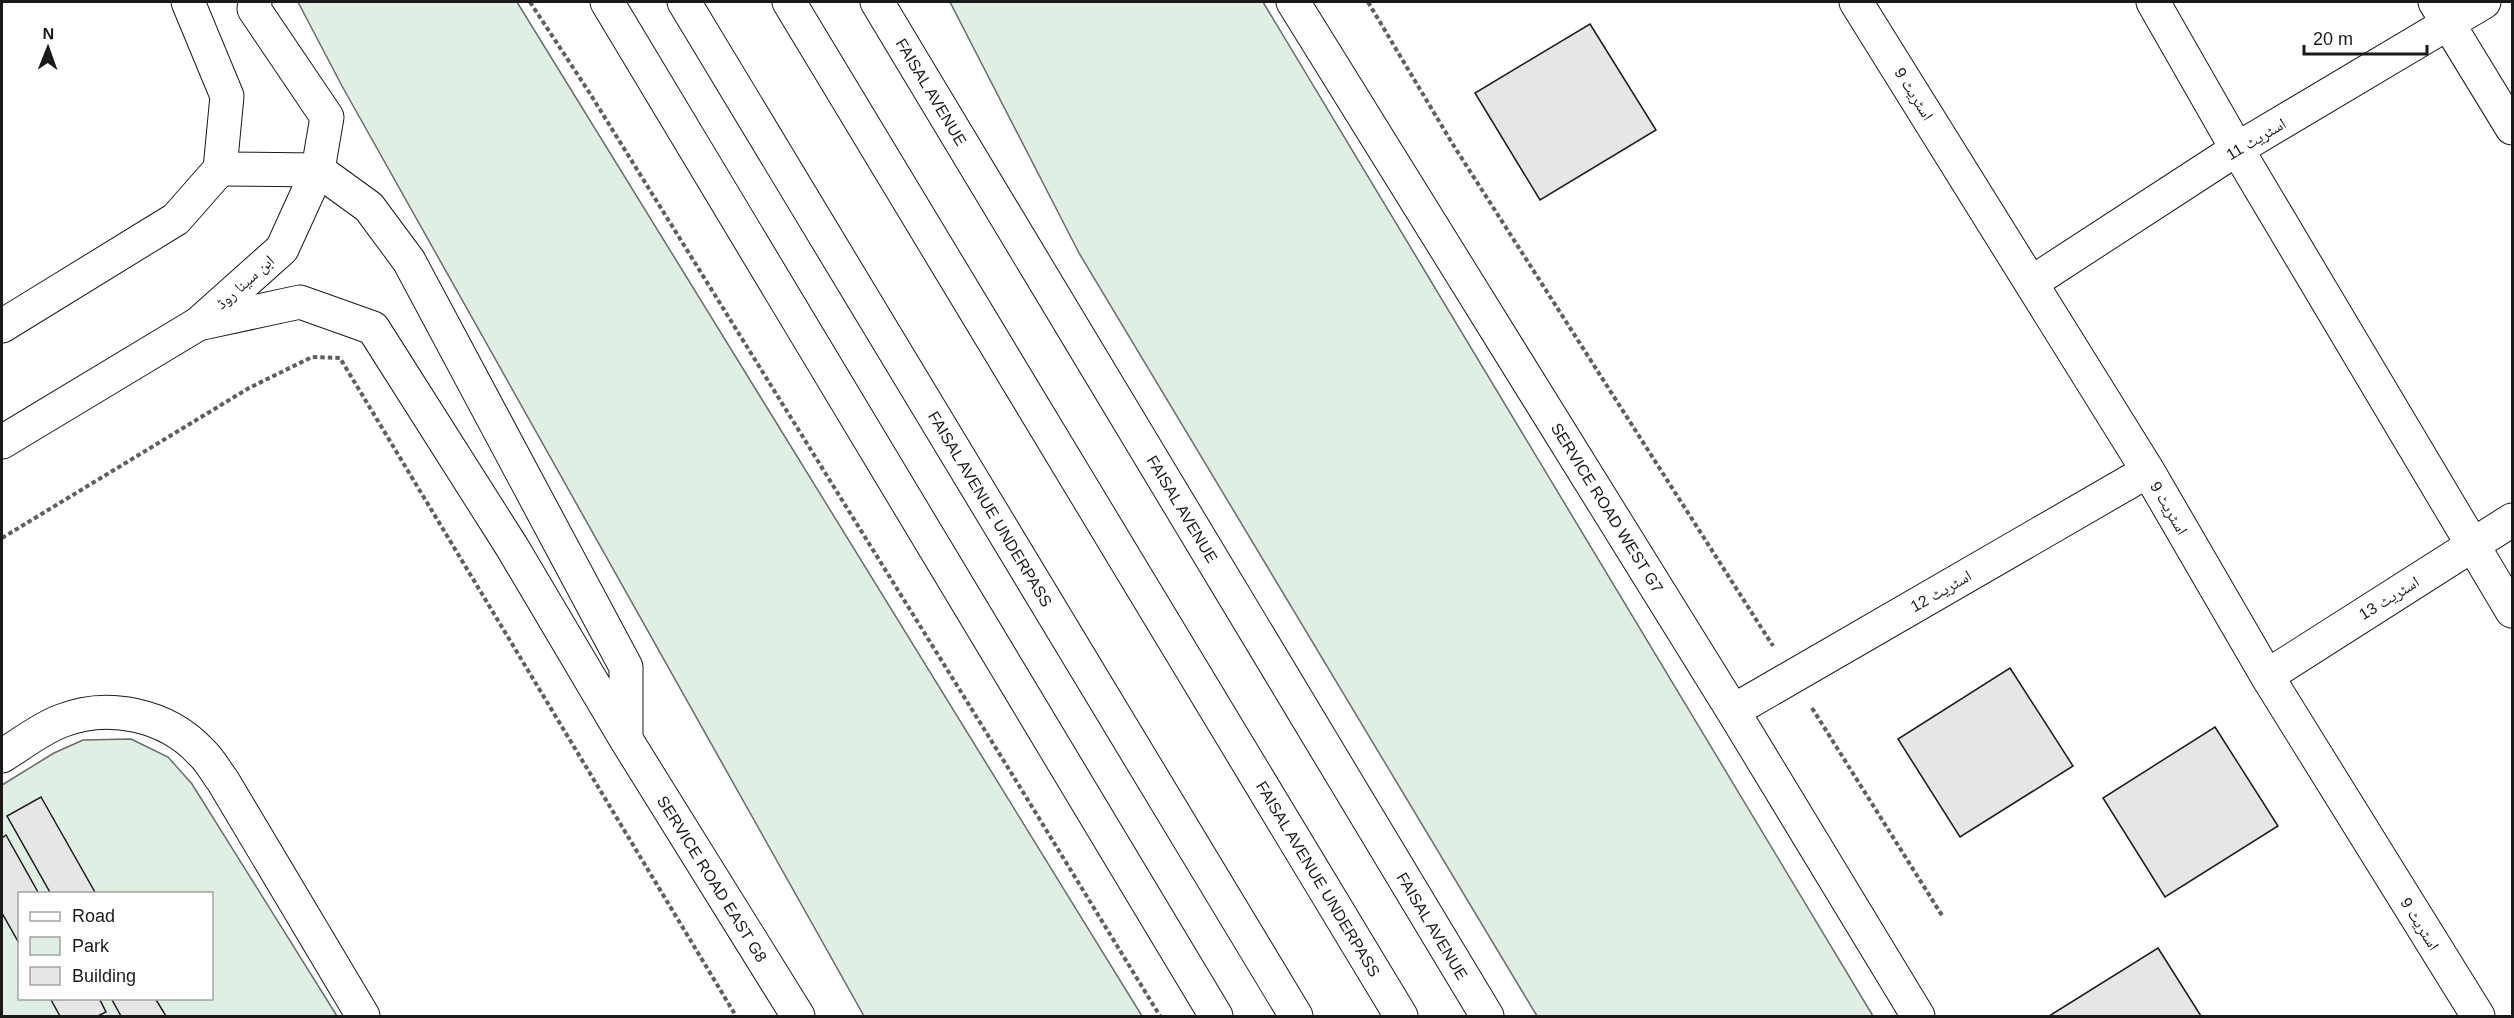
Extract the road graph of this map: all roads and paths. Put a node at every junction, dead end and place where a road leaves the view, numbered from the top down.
1 (188, 2) edge
2 (255, 2) edge
3 (530, 2) edge
4 (607, 2) edge
5 (684, 2) edge
6 (789, 2) edge
7 (877, 2) edge
8 (1293, 2) edge
9 (1368, 2) edge
10 (1856, 2) edge
11 (2153, 2) edge
12 (2484, 2) edge
13 (2441, 13) edge
14 (2512, 128) edge
15 (2237, 150) junction
16 (220, 169) junction
17 (318, 170) junction
18 (2031, 283) junction
19 (198, 324) junction
20 (2, 326) edge
21 (2, 442) edge
22 (2148, 471) junction
23 (2512, 520) edge
24 (2, 538) edge
25 (2472, 545) junction
26 (2512, 611) edge
27 (2266, 676) junction
28 (1792, 677) junction
29 (1733, 711) junction
30 (627, 741) junction
31 (2, 756) edge
32 (1942, 917) dead end
33 (363, 1017) edge
34 (736, 1017) edge
35 (798, 1017) edge
36 (1160, 1017) edge
37 (1216, 1017) edge
38 (1296, 1017) edge
39 (1401, 1017) edge
40 (1487, 1017) edge
41 (1918, 1017) edge
42 (2478, 1017) edge

1 - 16 street
2 - 17 street, ابن سینا روڈ
3 - 36 path
4 - 37 street
5 - 38 street, FAISAL AVENUE UNDERPASS
6 - 39 street, FAISAL AVENUE UNDERPASS
7 - 40 street, FAISAL AVENUE
8 - 29 street, SERVICE ROAD WEST G7
9 - 28 path
10 - 18 street, اسٹریٹ 9
11 - 15 street
12 - 13 street, اسٹریٹ 11
13 - 14 street
13 - 15 street, اسٹریٹ 11
15 - 18 street, اسٹریٹ 11
15 - 25 street
16 - 17 street
16 - 20 street
17 - 19 street, ابن سینا روڈ
17 - 30 street
18 - 22 street, اسٹریٹ 9
19 - 21 street, ابن سینا روڈ
19 - 30 street, SERVICE ROAD EAST G8
22 - 27 street, اسٹریٹ 9
22 - 28 street, اسٹریٹ 12
23 - 25 street, اسٹریٹ 13
24 - 34 path
25 - 26 street
25 - 27 street, اسٹریٹ 13
27 - 42 street, اسٹریٹ 9
28 - 29 street, اسٹریٹ 12
28 - 32 path
29 - 41 street, SERVICE ROAD WEST G7
30 - 35 street, SERVICE ROAD EAST G8
31 - 33 street

